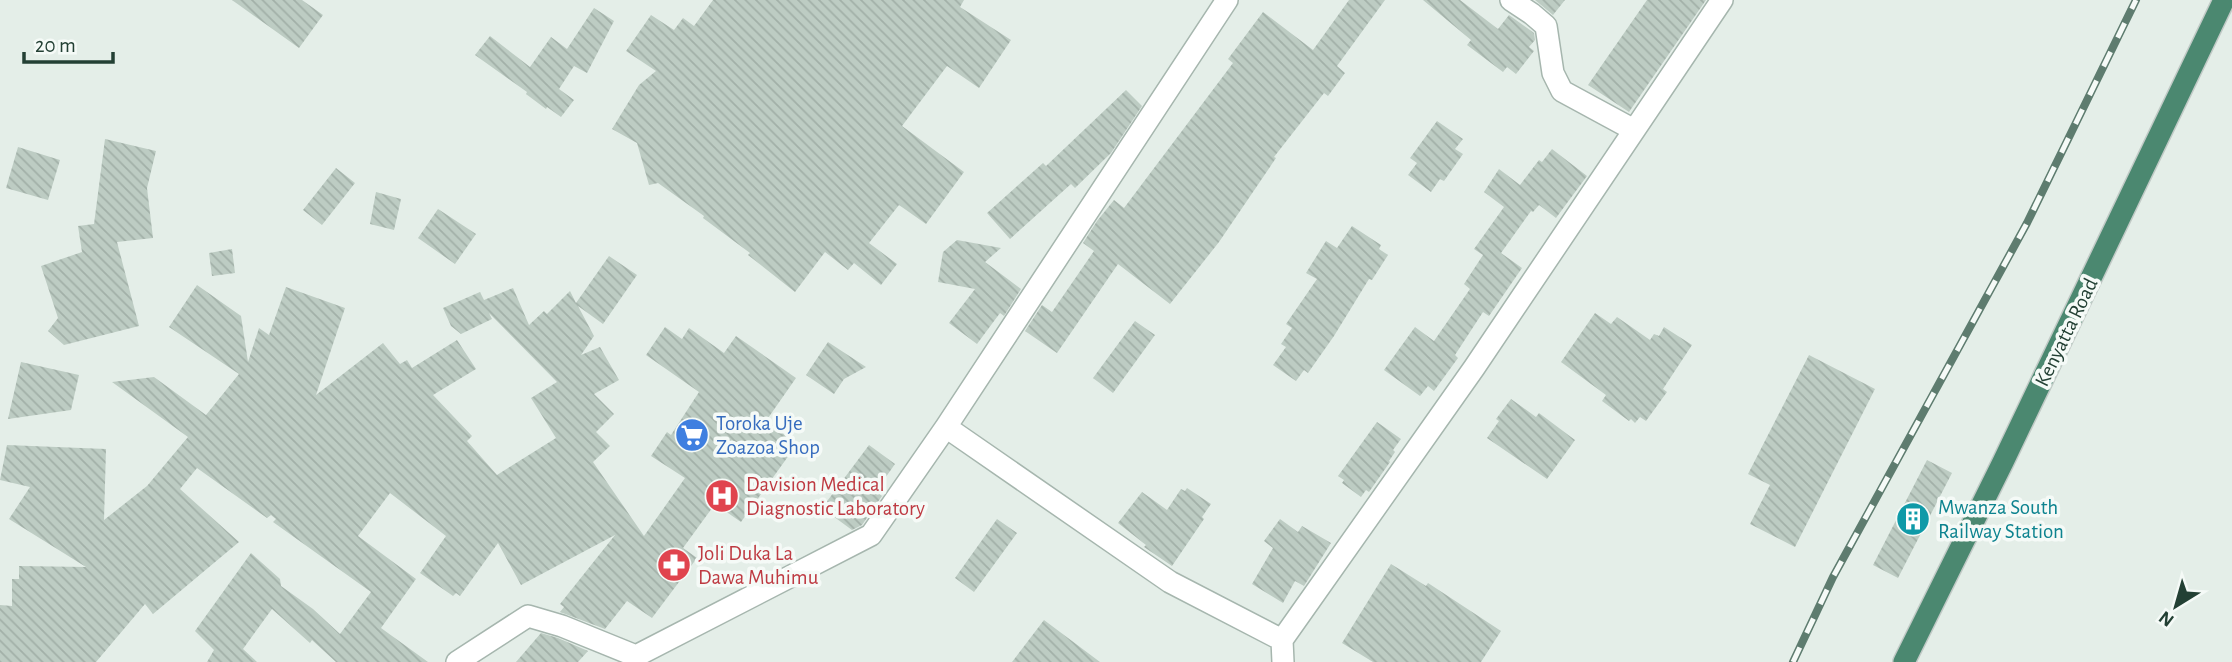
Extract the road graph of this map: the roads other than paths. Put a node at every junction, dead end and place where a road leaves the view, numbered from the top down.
1 (1227, 0) edge
2 (1511, 0) edge
3 (1722, 0) edge
4 (2224, 0) edge
5 (1634, 130) junction
6 (946, 427) junction
7 (1282, 640) junction
8 (457, 662) edge
9 (1283, 662) edge
10 (1904, 662) edge

1 - 6 street
2 - 5 street
3 - 5 street
4 - 10 highway, Kenyatta Road
5 - 7 street
6 - 7 street
6 - 8 street
7 - 9 street

